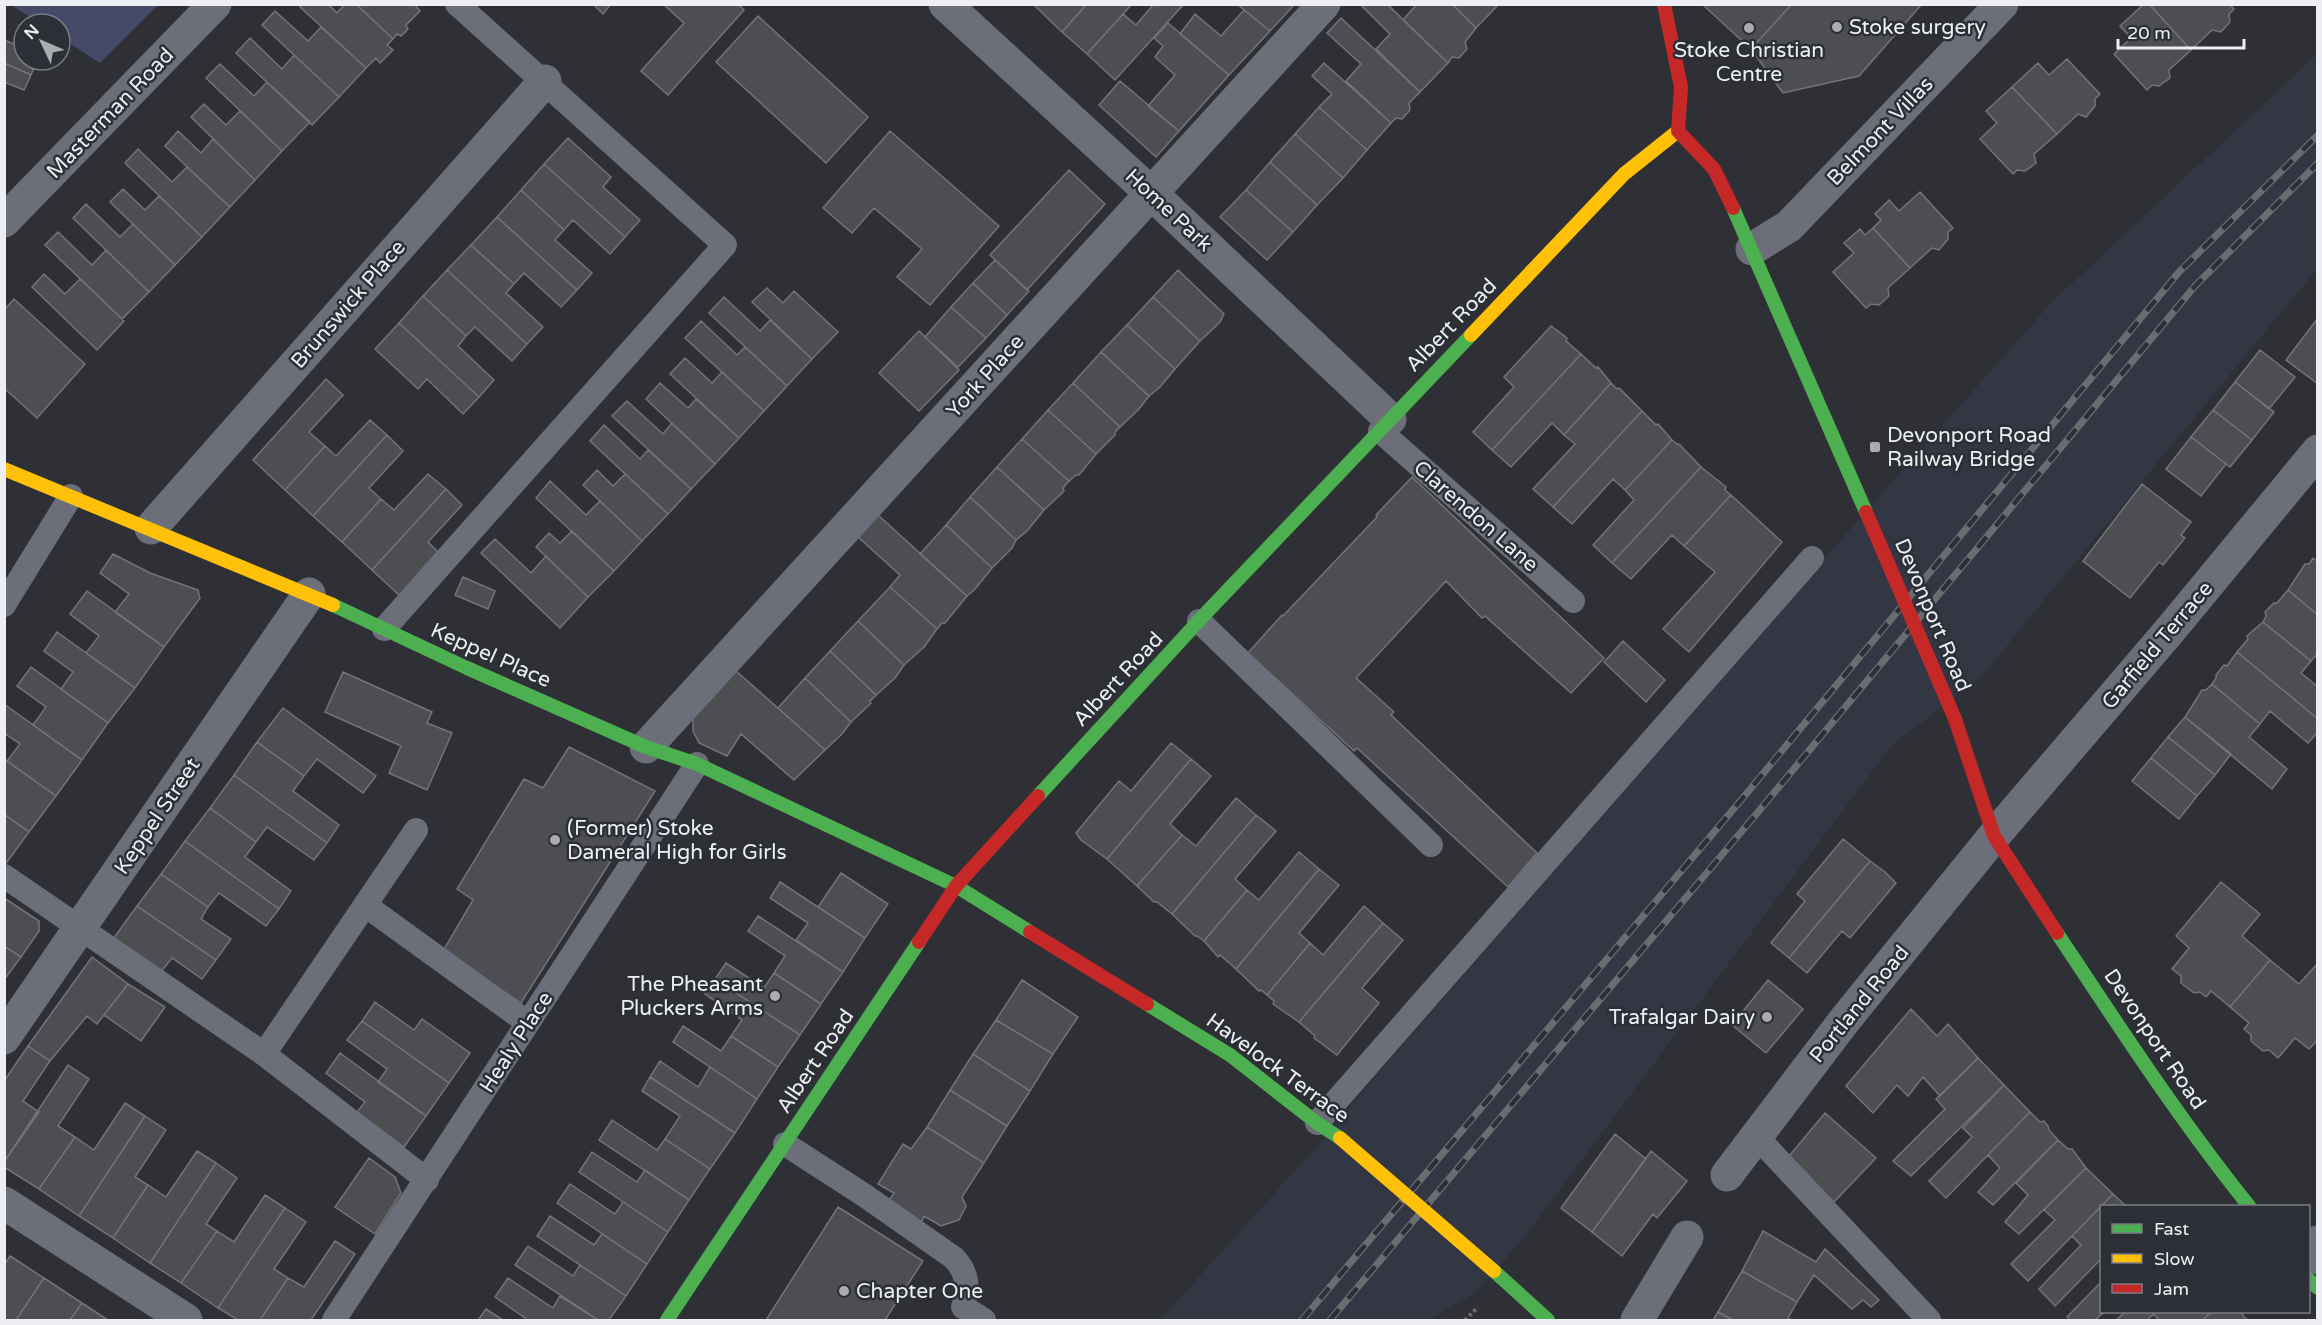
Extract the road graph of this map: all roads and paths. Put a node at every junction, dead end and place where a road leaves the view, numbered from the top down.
1 (215, 4) edge
2 (457, 4) edge
3 (945, 4) edge
4 (1324, 4) edge
5 (1664, 4) edge
6 (2002, 4) edge
7 (545, 81) junction
8 (1678, 131) junction
9 (1152, 194) junction
10 (4, 221) edge
11 (1752, 249) junction
12 (1385, 425) junction
13 (2318, 451) edge
14 (4, 469) edge
15 (71, 495) junction
16 (151, 528) junction
17 (1812, 558) dead end
18 (309, 594) junction
19 (1573, 601) dead end
20 (4, 605) edge
21 (1199, 621) junction
22 (384, 629) junction
23 (646, 747) junction
24 (697, 764) junction
25 (416, 830) dead end
26 (1994, 836) junction
27 (1431, 845) dead end
28 (4, 876) edge
29 (956, 886) junction
30 (365, 905) junction
31 (80, 928) junction
32 (528, 1023) junction
33 (4, 1038) edge
34 (264, 1054) junction
35 (1317, 1123) junction
36 (1755, 1135) junction
37 (784, 1144) junction
38 (1727, 1175) dead end
39 (427, 1180) junction
40 (4, 1203) edge
41 (2248, 1205) edge
42 (1687, 1237) dead end
43 (2318, 1242) edge
44 (2310, 1256) edge
45 (958, 1313) edge
46 (186, 1320) edge
47 (334, 1320) edge
48 (667, 1320) edge
49 (984, 1320) edge
50 (1548, 1320) edge
51 (1637, 1320) edge
52 (1929, 1320) edge

1 - 10 street, Masterman Road
2 - 7 lane
3 - 9 street, Home Park
4 - 9 street, York Place
5 - 8 street
6 - 11 street, Belmont Villas
7 - 16 street, Brunswick Place
7 - 22 lane
8 - 11 street, Devonport Road
8 - 12 street, Albert Road
9 - 12 street, Home Park
9 - 23 street, York Place
11 - 26 street, Devonport Road, bridge
12 - 19 lane, Clarendon Lane
12 - 21 street, Albert Road
13 - 26 street, Garfield Terrace
14 - 15 street, Keppel Place
15 - 16 street, Keppel Place
15 - 20 lane
16 - 18 street, Keppel Place
17 - 35 lane
18 - 22 street, Keppel Place
18 - 31 street, Keppel Street
21 - 27 lane
21 - 29 street, Albert Road
22 - 23 street, Keppel Place
23 - 24 street, Keppel Place
24 - 29 street, Keppel Place
24 - 32 lane, Healy Place
25 - 30 lane
26 - 36 street, Portland Road
26 - 41 street, Devonport Road
28 - 31 lane
29 - 35 street, Havelock Terrace
29 - 37 street, Albert Road
30 - 32 lane
30 - 34 lane
31 - 33 street, Keppel Street
31 - 34 lane
32 - 39 lane, Healy Place
34 - 39 lane
35 - 50 street, Havelock Terrace, bridge
36 - 38 street, Portland Road
36 - 52 lane
37 - 45 lane
37 - 48 street, Albert Road
39 - 47 lane, Healy Place
40 - 46 street
42 - 51 street
43 - 44 street
45 - 49 lane

